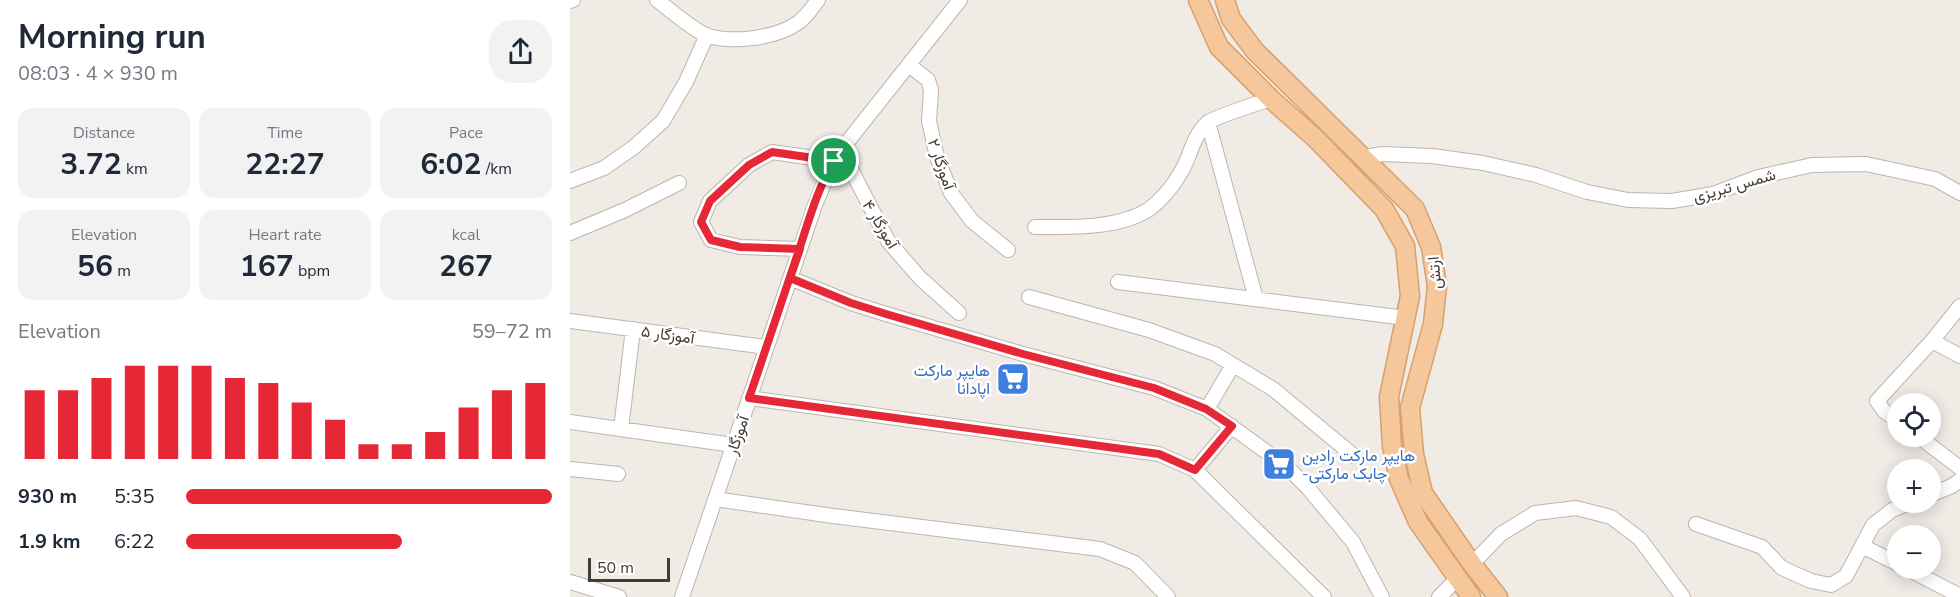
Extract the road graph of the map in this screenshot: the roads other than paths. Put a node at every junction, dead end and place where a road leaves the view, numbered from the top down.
1 (657, 0) edge
2 (818, 0) edge
3 (960, 0) edge
4 (1198, 0) edge
5 (1225, 0) edge
6 (707, 35) junction
7 (909, 65) junction
8 (1271, 99) junction
9 (1208, 122) junction
10 (838, 156) junction
11 (1364, 157) junction
12 (570, 181) edge
13 (679, 183) dead end
14 (1960, 193) edge
15 (1035, 227) dead end
16 (570, 233) edge
17 (800, 249) junction
18 (1008, 250) dead end
19 (790, 278) junction
20 (1118, 282) dead end
21 (1029, 297) dead end
22 (1256, 299) junction
23 (1960, 306) edge
24 (959, 313) dead end
25 (1406, 318) junction
26 (570, 321) edge
27 (633, 329) junction
28 (1932, 341) junction
29 (766, 347) junction
30 (1960, 356) edge
31 (1233, 365) junction
32 (749, 398) junction
33 (1206, 409) junction
34 (1887, 413) edge
35 (570, 422) edge
36 (1232, 426) junction
37 (621, 429) junction
38 (733, 445) junction
39 (1932, 447) edge
40 (1354, 456) dead end
41 (1960, 468) edge
42 (570, 469) edge
43 (1195, 470) junction
44 (618, 474) dead end
45 (1960, 480) edge
46 (1941, 490) edge
47 (715, 500) junction
48 (1888, 513) edge
49 (1696, 524) dead end
50 (1862, 546) junction
51 (1887, 558) edge
52 (1472, 564) junction
53 (1457, 579) junction
54 (1927, 579) edge
55 (578, 588) edge
56 (1960, 596) edge
57 (619, 597) edge
58 (682, 597) edge
59 (1168, 597) edge
60 (1324, 597) edge
61 (1382, 597) edge
62 (1439, 597) edge
63 (1471, 597) edge
64 (1498, 597) edge
65 (1683, 597) edge

1 - 6 street
2 - 6 street
3 - 7 street, آموزگار
4 - 8 main road, ارتش
5 - 11 main road, ارتش
6 - 12 street
7 - 10 street, آموزگار
7 - 18 street, آموزگار ۲
8 - 9 street
8 - 25 main road, ارتش
9 - 15 street
9 - 22 street
10 - 17 street, آموزگار
10 - 17 street
10 - 24 street, آموزگار ۴
11 - 14 street, شمس تبریزی
11 - 52 main road, ارتش
13 - 16 street
17 - 19 street, آموزگار
19 - 29 street, آموزگار
19 - 33 street
20 - 22 street
21 - 31 street
22 - 25 street
23 - 28 street
25 - 53 main road, ارتش
26 - 27 street, آموزگار ۵
27 - 29 street, آموزگار ۵
27 - 37 street
28 - 30 street
28 - 34 street
29 - 32 street, آموزگار
31 - 33 street
31 - 40 street
32 - 38 street, آموزگار
32 - 43 street
33 - 36 street
35 - 37 street
36 - 43 street
36 - 61 street
37 - 38 street
38 - 47 street, آموزگار
39 - 41 street
42 - 44 street
43 - 60 street
45 - 46 street
47 - 58 street, آموزگار
47 - 59 street
48 - 50 street
49 - 50 street
50 - 51 street
52 - 64 main road, ارتش
52 - 65 street
53 - 62 street
53 - 63 main road, ارتش
54 - 56 street
55 - 57 street

